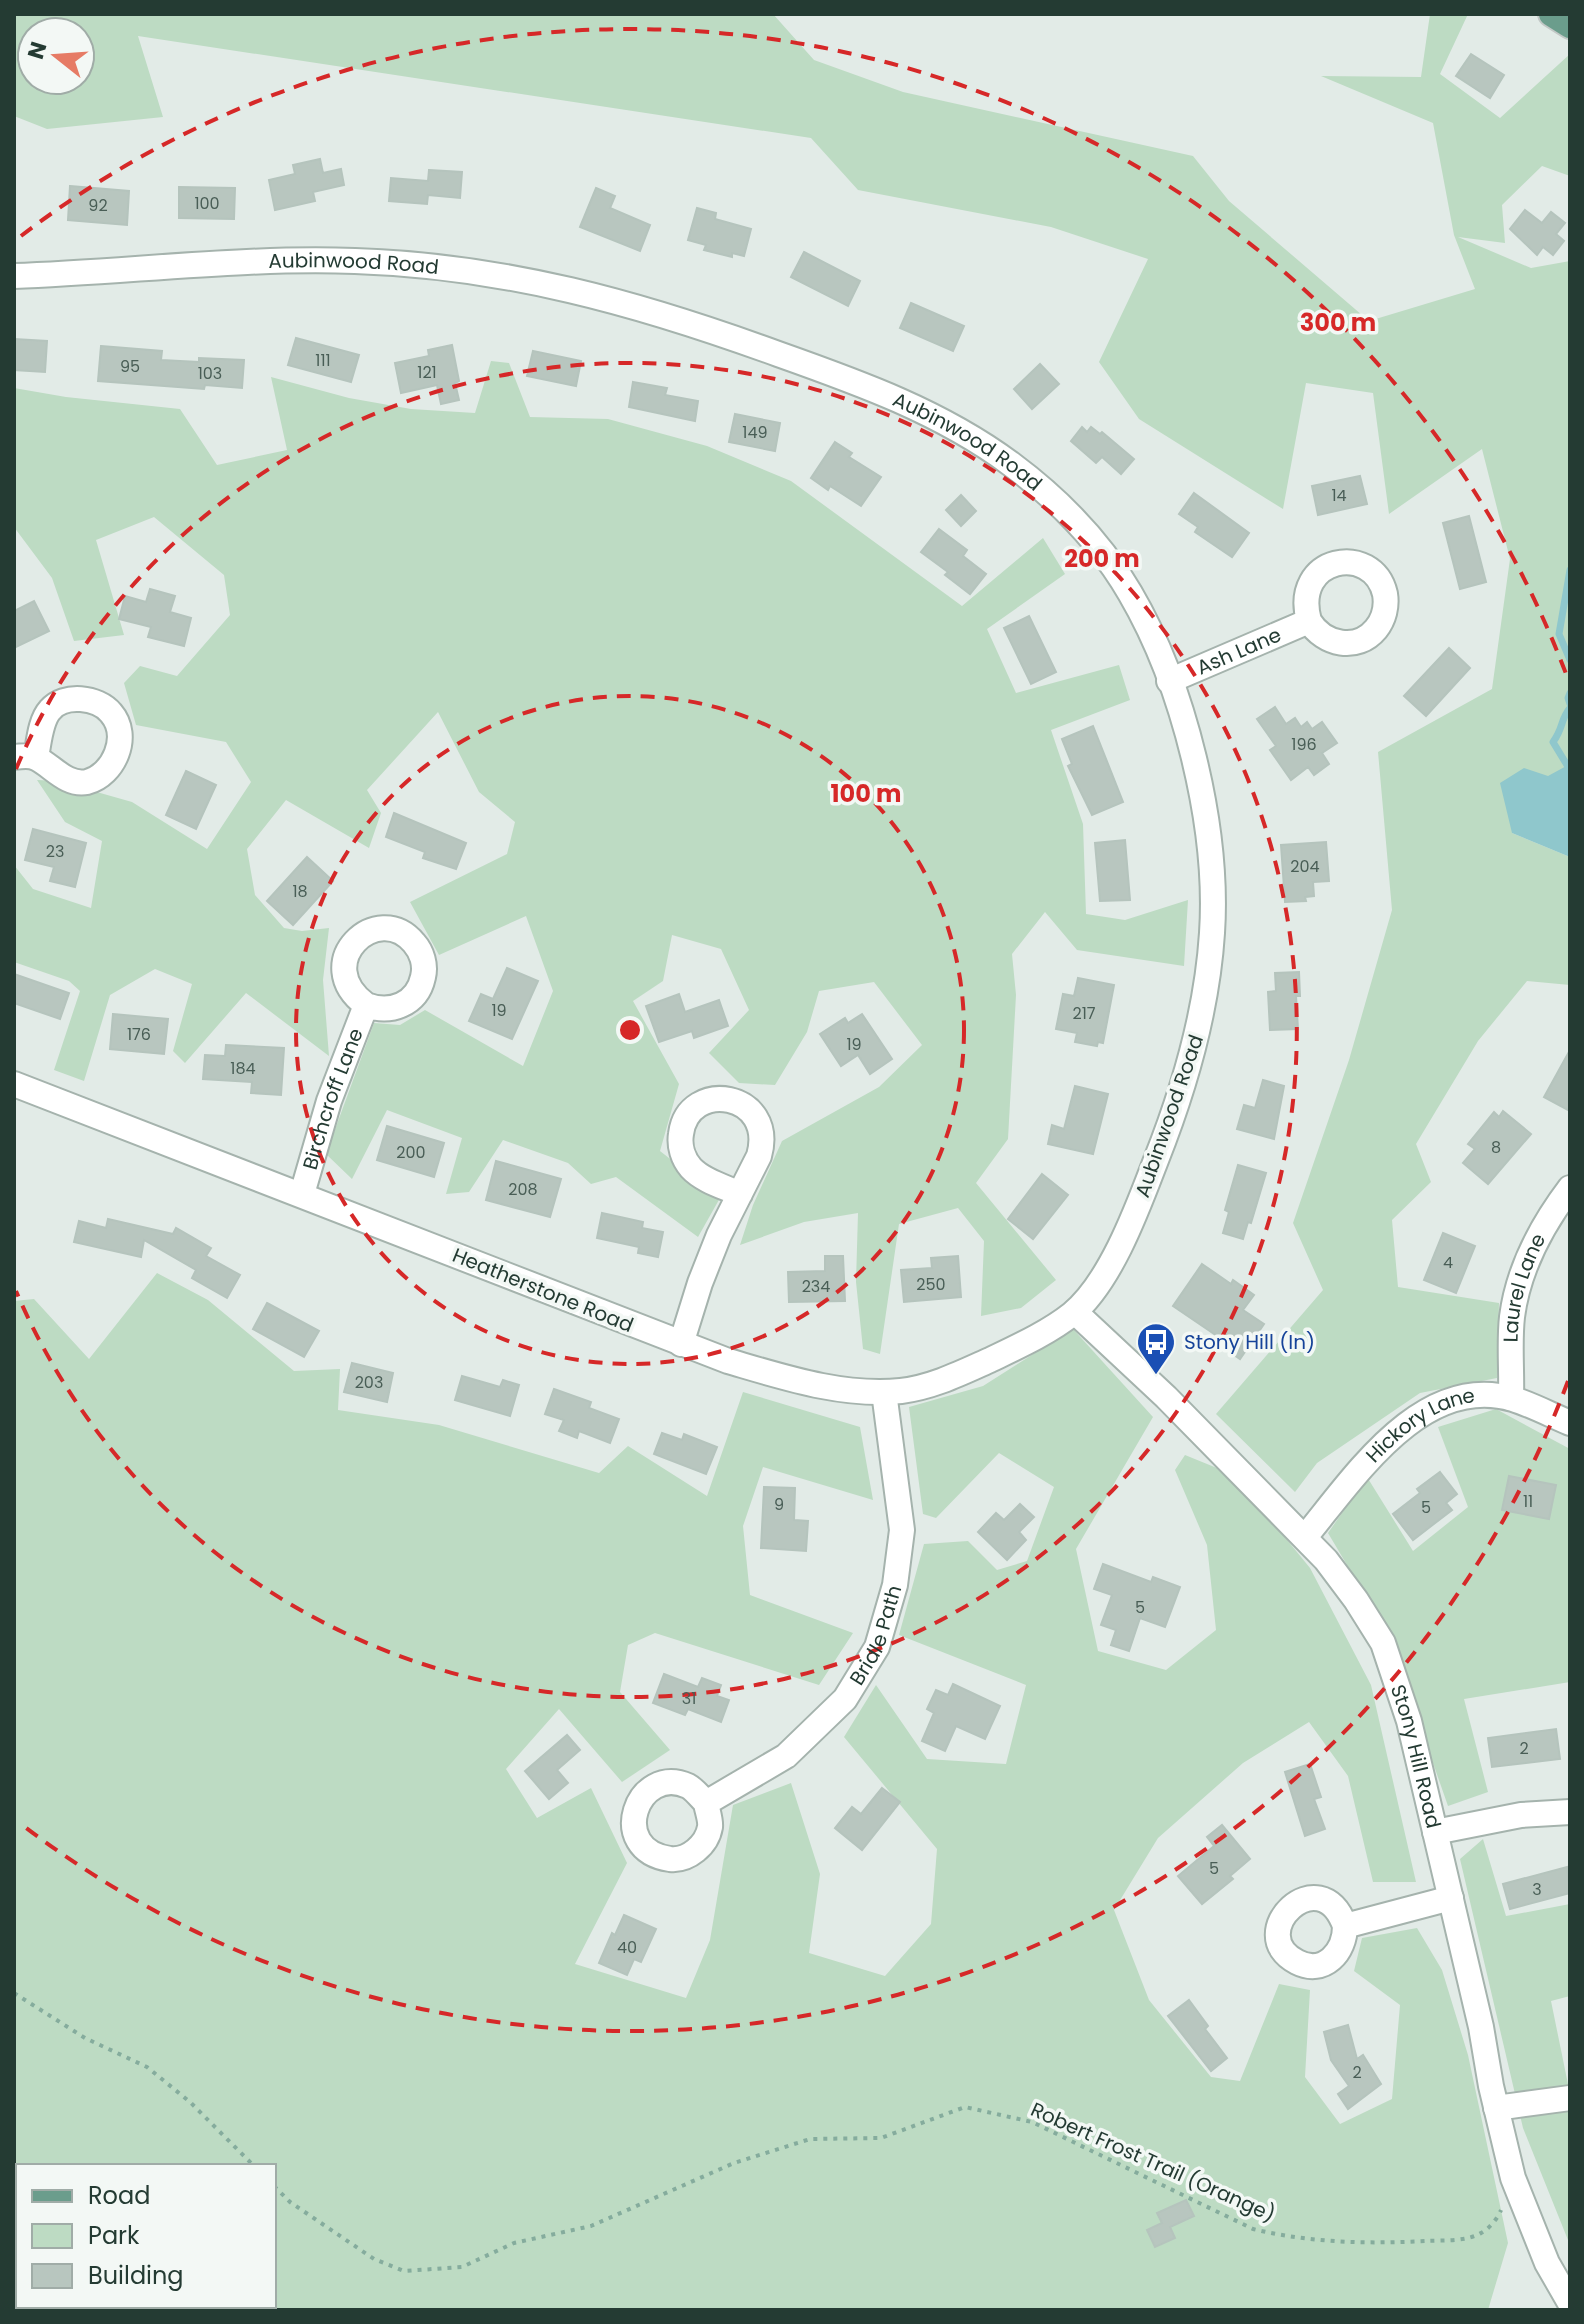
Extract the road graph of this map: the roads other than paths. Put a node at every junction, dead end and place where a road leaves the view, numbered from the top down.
1 (1551, 14) edge
2 (1570, 26) edge
3 (14, 276) edge
4 (1309, 621) dead end
5 (1169, 681) junction
6 (366, 1005) dead end
7 (14, 1084) edge
8 (1570, 1188) edge
9 (302, 1194) junction
10 (740, 1194) dead end
11 (1075, 1312) junction
12 (681, 1344) junction
13 (884, 1392) junction
14 (1511, 1398) junction
15 (1570, 1423) edge
16 (1305, 1537) junction
17 (706, 1803) dead end
18 (1570, 1812) edge
19 (1435, 1832) junction
20 (1451, 1898) junction
21 (1345, 1926) dead end
22 (1570, 2098) edge
23 (1496, 2108) junction
24 (1570, 2303) edge

1 - 2 main road
3 - 5 street, Aubinwood Road
4 - 5 street, Ash Lane
5 - 11 street, Aubinwood Road
6 - 9 street, Birchcroff Lane
7 - 9 street, Heatherstone Road
8 - 14 street, Laurel Lane
9 - 12 street, Heatherstone Road
10 - 12 street
11 - 13 street, Heatherstone Road
11 - 16 street, Stony Hill Road
12 - 13 street, Heatherstone Road
13 - 17 street, Bridle Path
14 - 15 street, Hickory Lane
14 - 16 street, Hickory Lane
16 - 19 street, Stony Hill Road
18 - 19 street
19 - 20 street, Stony Hill Road
20 - 21 street
20 - 23 street, Stony Hill Road
22 - 23 street
23 - 24 street, Stony Hill Road

